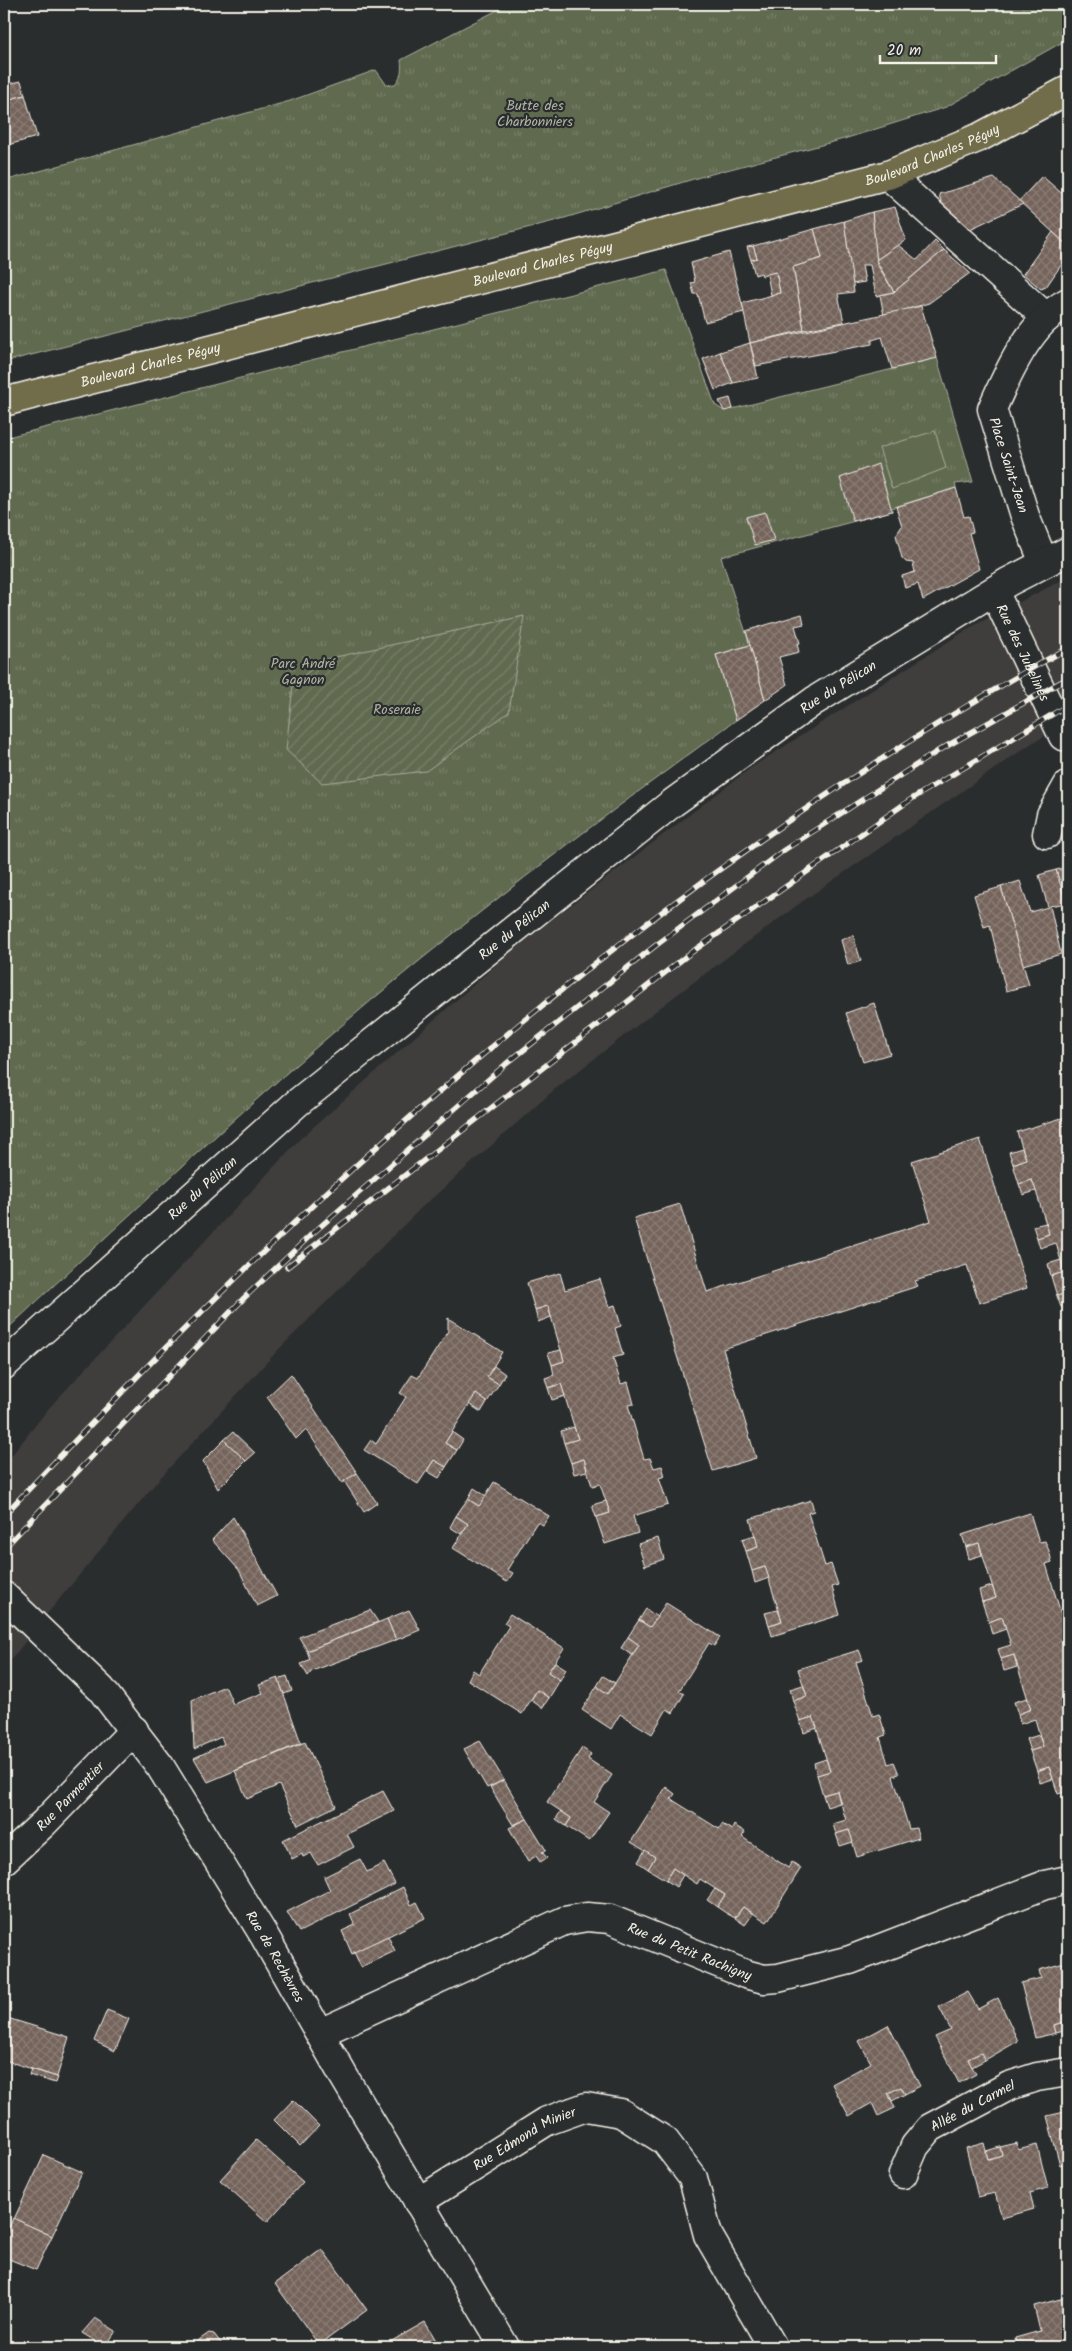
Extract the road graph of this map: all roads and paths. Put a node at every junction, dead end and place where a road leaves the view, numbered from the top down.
1 (1068, 90) edge
2 (888, 174) junction
3 (1063, 305) edge
4 (4, 402) edge
5 (1068, 550) edge
6 (1044, 563) junction
7 (994, 591) junction
8 (1068, 736) edge
9 (1068, 785) edge
10 (1047, 834) dead end
11 (4, 1365) edge
12 (4, 1596) edge
13 (134, 1730) junction
14 (4, 1860) edge
15 (1068, 1880) edge
16 (320, 2033) junction
17 (1068, 2072) edge
18 (903, 2174) dead end
19 (418, 2202) junction
20 (505, 2347) edge
21 (773, 2347) edge

1 - 2 main road, Boulevard Charles Péguy
2 - 3 street
2 - 4 main road, Boulevard Charles Péguy
3 - 6 street, Place Saint-Jean
5 - 6 street, Rue du Pélican
6 - 7 street, Rue du Pélican
7 - 8 street, Rue des Jubelines
7 - 11 street, Rue du Pélican
9 - 10 street
12 - 13 street, Rue de Rechèvres
13 - 14 street, Rue Parmentier
13 - 16 street, Rue de Rechèvres
15 - 16 street, Rue du Petit Rachigny
16 - 19 street, Rue de Rechèvres
17 - 18 street, Allée du Carmel
19 - 20 street, Rue de Rechèvres
19 - 21 street, Rue Edmond Minier

